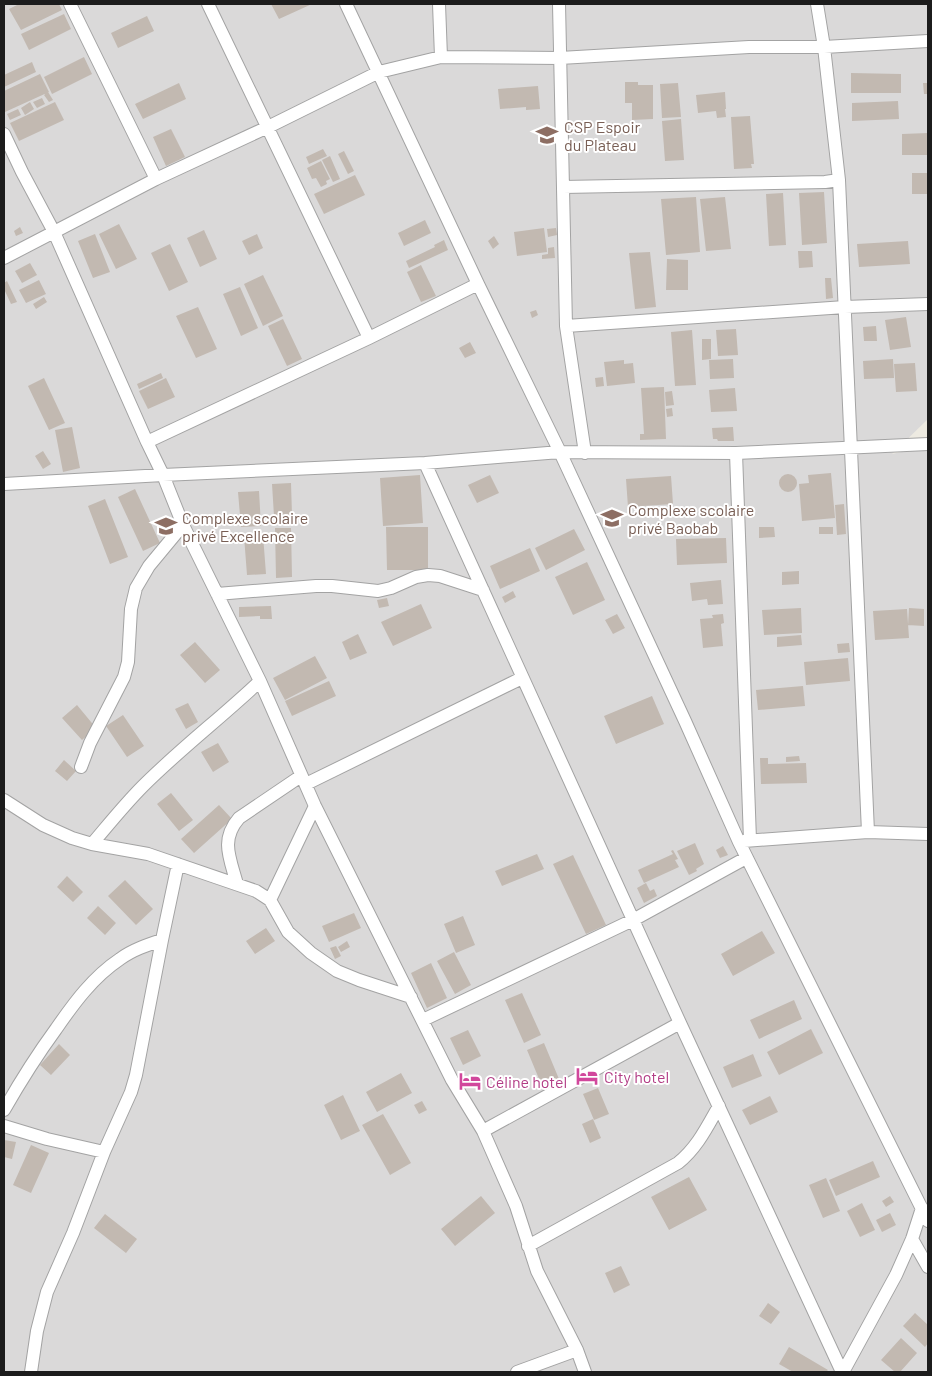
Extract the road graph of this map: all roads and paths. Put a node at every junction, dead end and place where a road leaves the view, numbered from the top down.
1 (70, 4) edge
2 (208, 4) edge
3 (346, 4) edge
4 (439, 4) edge
5 (559, 4) edge
6 (817, 4) edge
7 (928, 41) edge
8 (824, 47) junction
9 (441, 57) junction
10 (560, 58) junction
11 (379, 72) junction
12 (268, 127) junction
13 (4, 134) edge
14 (156, 178) junction
15 (840, 180) junction
16 (563, 188) junction
17 (54, 232) junction
18 (4, 258) edge
19 (478, 284) junction
20 (928, 304) edge
21 (845, 307) junction
22 (566, 326) junction
23 (369, 338) junction
24 (147, 442) junction
25 (928, 444) edge
26 (851, 447) junction
27 (560, 452) junction
28 (585, 453) junction
29 (736, 453) junction
30 (425, 463) junction
31 (163, 474) junction
32 (4, 484) edge
33 (183, 525) junction
34 (483, 590) junction
35 (217, 594) junction
36 (522, 678) junction
37 (260, 681) junction
38 (81, 767) dead end
39 (303, 780) junction
40 (4, 800) edge
41 (316, 806) junction
42 (868, 832) junction
43 (928, 834) edge
44 (744, 841) junction
45 (92, 844) junction
46 (746, 858) junction
47 (178, 864) junction
48 (237, 884) junction
49 (270, 900) junction
50 (633, 920) junction
51 (162, 940) junction
52 (411, 997) junction
53 (423, 1020) junction
54 (680, 1023) junction
55 (719, 1106) junction
56 (4, 1110) edge
57 (4, 1126) edge
58 (483, 1131) junction
59 (104, 1152) junction
60 (925, 1215) edge
61 (912, 1239) junction
62 (528, 1246) junction
63 (928, 1267) edge
64 (577, 1350) junction
65 (31, 1372) edge
66 (517, 1372) edge
67 (585, 1372) edge
68 (843, 1372) edge

1 - 14 street
2 - 12 street
3 - 11 street
4 - 9 street
5 - 10 street
6 - 8 street
7 - 8 street
8 - 10 street
8 - 15 street
9 - 10 street
9 - 11 street
10 - 16 street
11 - 12 street
11 - 19 street
12 - 14 street
12 - 23 street
13 - 17 street
14 - 17 street
15 - 16 street
15 - 21 street
16 - 22 street
17 - 18 street
17 - 24 street
19 - 23 street
19 - 27 street
20 - 21 street
21 - 22 street
21 - 26 street
22 - 28 street
23 - 24 street
24 - 31 street
25 - 26 street
26 - 29 street
26 - 42 street
27 - 28 street
27 - 30 street
27 - 44 street
28 - 29 street
29 - 44 street
30 - 31 street
30 - 34 street
31 - 32 street
31 - 33 street
33 - 35 street
33 - 38 street
34 - 35 street
34 - 36 street
35 - 37 street
36 - 39 street
36 - 50 street
37 - 39 street
37 - 45 street
39 - 41 street
39 - 48 street
40 - 45 street
41 - 49 street
41 - 52 street
42 - 43 street
42 - 44 street
44 - 46 street
45 - 47 street
46 - 50 street
46 - 60 street
47 - 48 street
47 - 51 street
48 - 49 street
49 - 52 street
50 - 53 street
50 - 54 street
51 - 56 street
51 - 59 street
52 - 53 street
53 - 58 street
54 - 55 street
54 - 58 street
55 - 62 street
55 - 68 street
57 - 59 street
58 - 62 street
59 - 65 street
60 - 61 street
61 - 63 street
61 - 68 street
62 - 64 street
64 - 66 street
64 - 67 street

